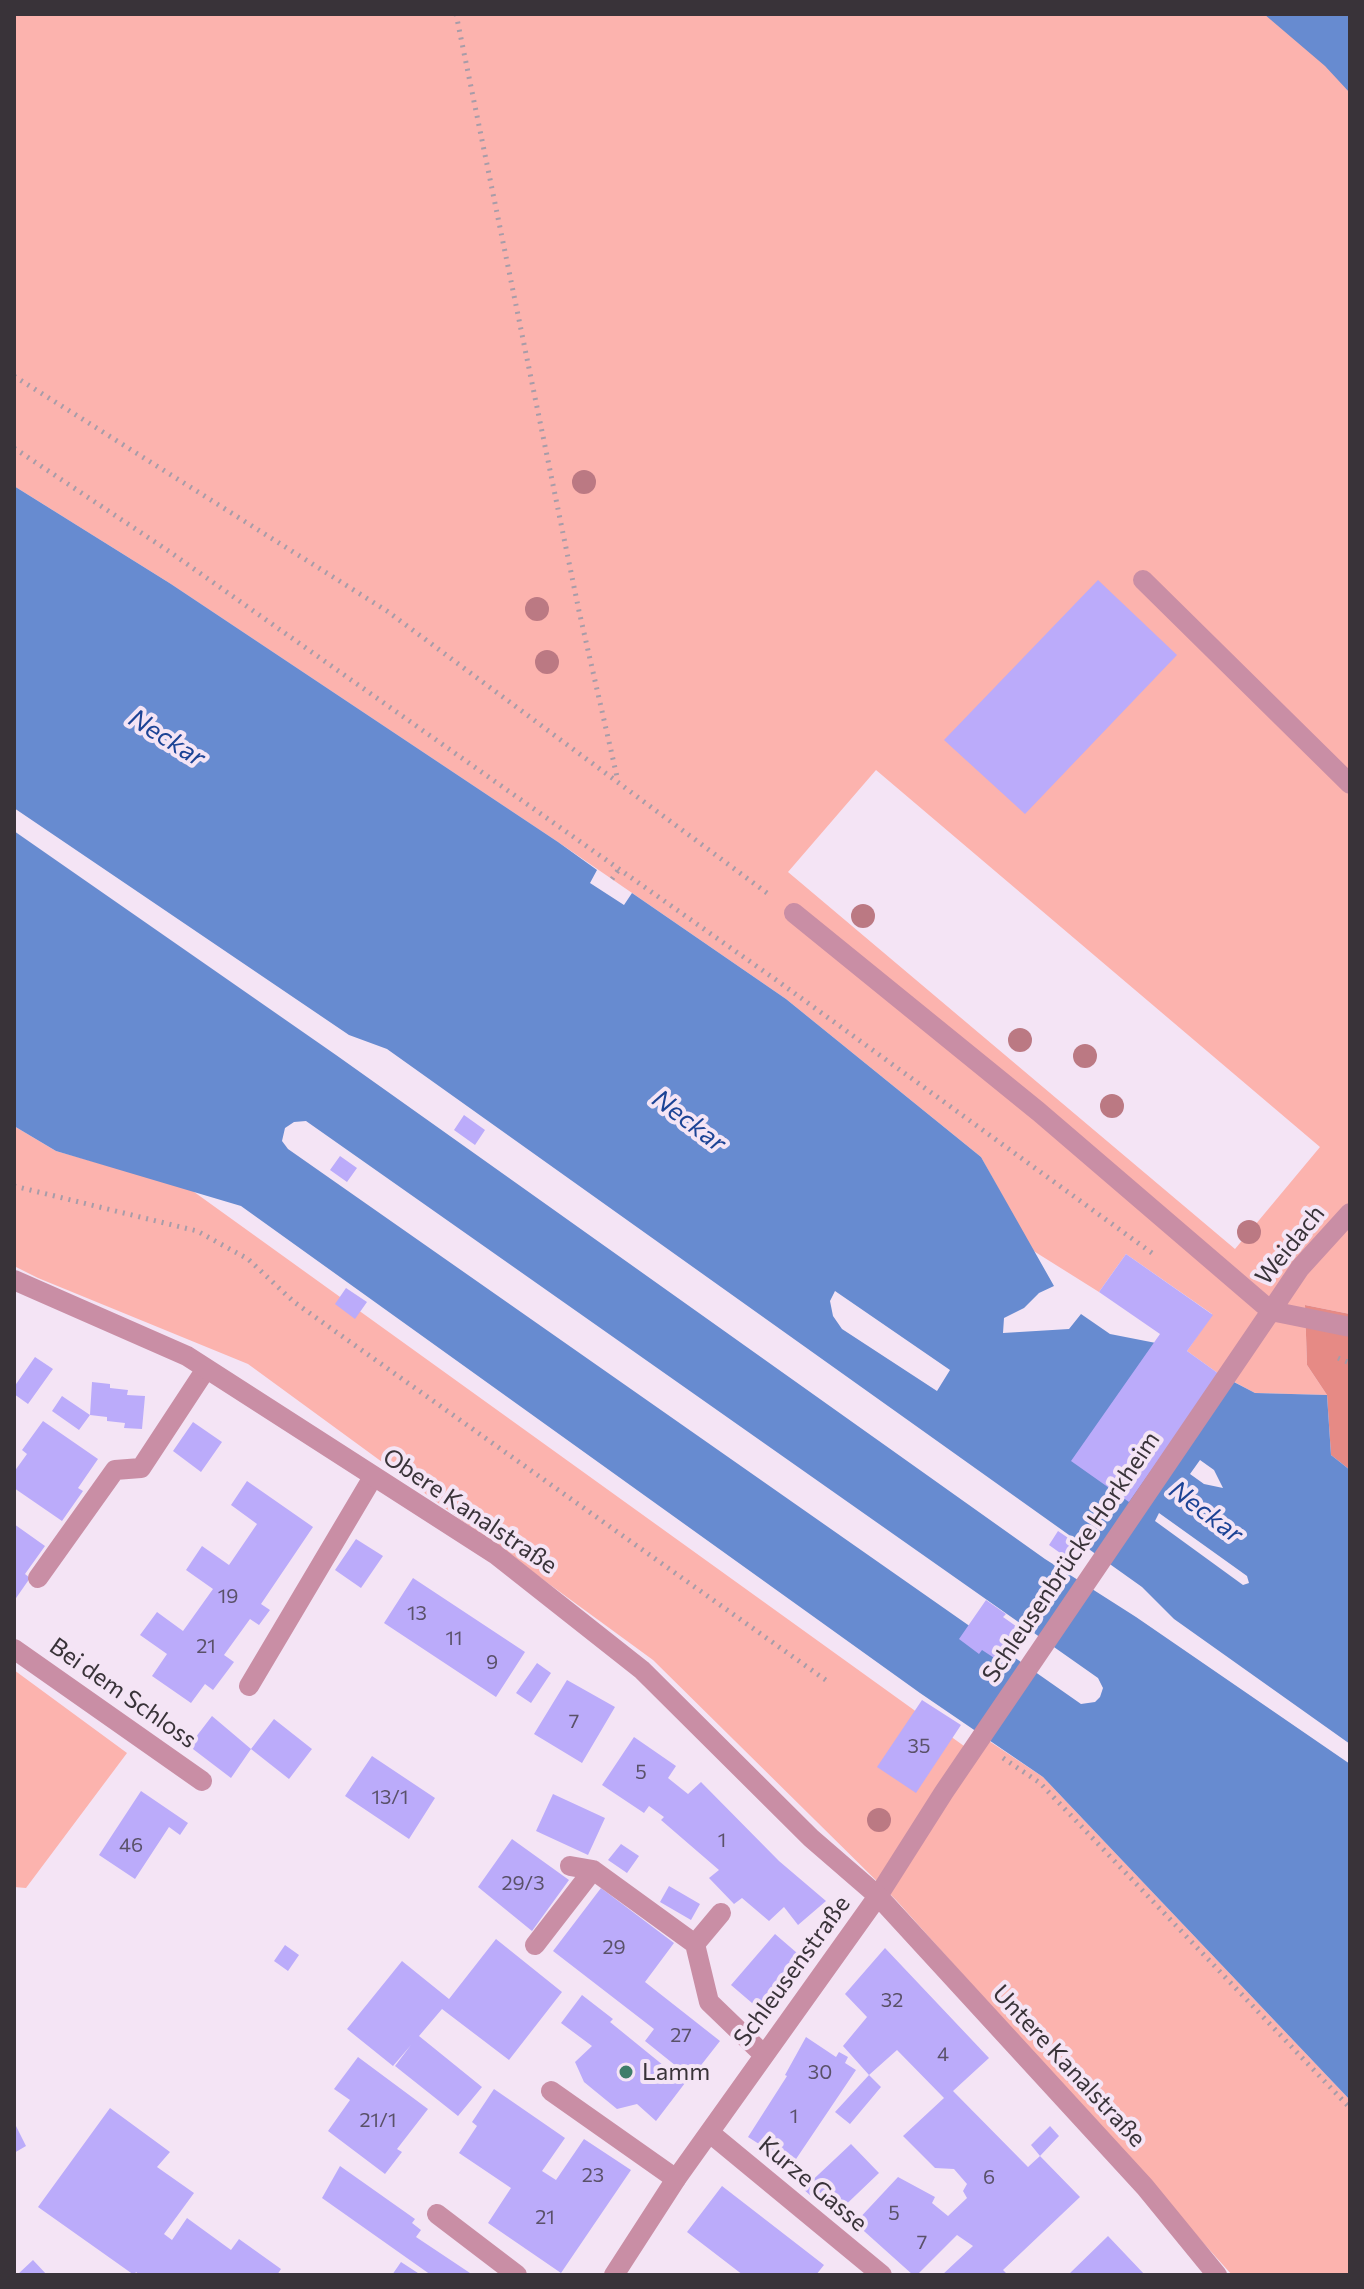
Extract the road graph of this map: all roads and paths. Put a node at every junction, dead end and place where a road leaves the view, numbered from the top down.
1 (456, 14) edge
2 (14, 376) edge
3 (14, 448) edge
4 (1143, 580) dead end
5 (618, 782) junction
6 (1350, 784) edge
7 (619, 869) junction
8 (612, 879) dead end
9 (794, 913) joint
10 (14, 1186) edge
11 (1350, 1213) edge
12 (1159, 1258) dead end
13 (14, 1280) edge
14 (1271, 1311) junction
15 (1350, 1327) edge
16 (1242, 1352) joint
17 (1324, 1353) dead end
18 (1350, 1363) edge
19 (206, 1369) junction
20 (373, 1477) junction
21 (38, 1578) dead end
22 (14, 1649) edge
23 (827, 1681) dead end
24 (249, 1686) dead end
25 (994, 1752) dead end
26 (202, 1781) dead end
27 (570, 1866) dead end
28 (593, 1870) junction
29 (878, 1896) junction
30 (721, 1913) dead end
31 (695, 1944) junction
32 (535, 1945) dead end
33 (764, 2055) junction
34 (551, 2091) dead end
35 (1350, 2108) edge
36 (710, 2133) junction
37 (676, 2179) junction
38 (437, 2214) dead end
39 (517, 2275) edge
40 (614, 2275) edge
41 (882, 2275) edge
42 (1217, 2275) edge

1 - 5 path
2 - 5 path
3 - 7 path
4 - 6 street
5 - 9 path
7 - 8 path
7 - 12 path
9 - 14 street
10 - 23 path
11 - 14 street, Weidach
13 - 19 street, Obere Kanalstraße
14 - 15 street
14 - 16 street, Weidach
16 - 29 street, Schleusenbrücke Horkheim
17 - 18 path
19 - 20 street, Obere Kanalstraße
19 - 21 street
20 - 24 street
20 - 29 street, Obere Kanalstraße
22 - 26 street, Bei dem Schloss
25 - 35 path
27 - 28 street
28 - 31 street
28 - 32 street
29 - 33 street, Schleusenstraße
29 - 42 street, Untere Kanalstraße
30 - 31 street
31 - 33 street
33 - 36 street, Schleusenstraße
34 - 37 street
36 - 37 street, Schleusenstraße
36 - 41 street, Kurze Gasse
37 - 40 street, Schleusenstraße
38 - 39 street

